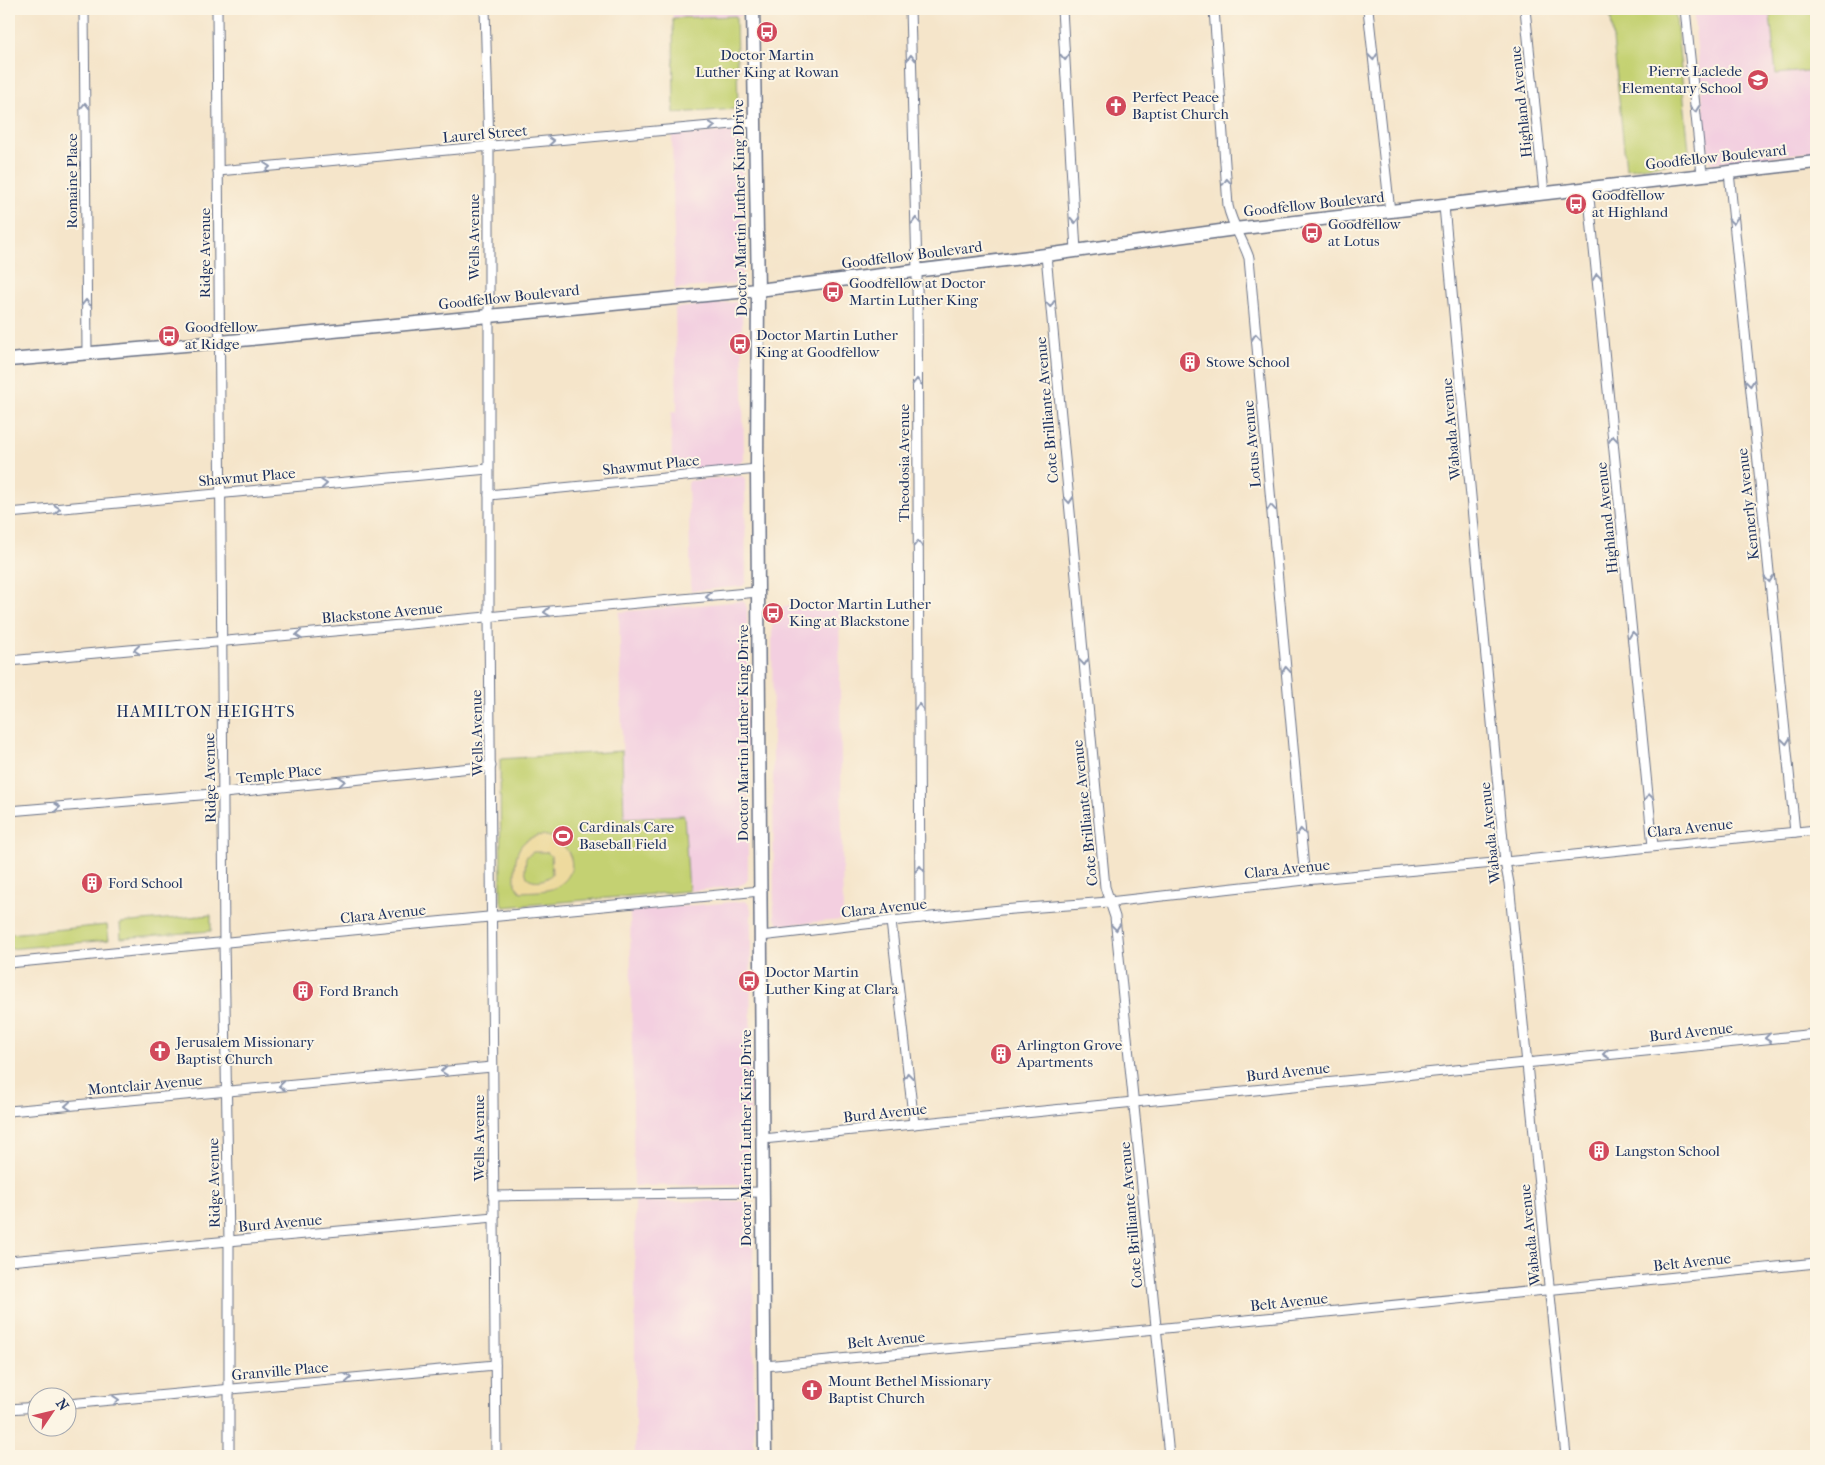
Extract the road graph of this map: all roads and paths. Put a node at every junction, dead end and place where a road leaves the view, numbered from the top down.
1 (84, 9) edge
2 (217, 9) edge
3 (485, 9) edge
4 (752, 9) edge
5 (910, 9) edge
6 (1062, 9) edge
7 (1214, 9) edge
8 (1368, 9) edge
9 (1525, 9) edge
10 (1685, 9) edge
11 (755, 122) junction
12 (488, 147) junction
13 (1816, 162) edge
14 (218, 172) junction
15 (1728, 172) junction
16 (1702, 174) junction
17 (1588, 188) junction
18 (1544, 193) junction
19 (1444, 206) junction
20 (1390, 212) junction
21 (1235, 229) junction
22 (1076, 251) junction
23 (1046, 255) junction
24 (917, 270) junction
25 (758, 290) junction
26 (487, 316) junction
27 (220, 342) junction
28 (87, 352) junction
29 (9, 360) edge
30 (488, 469) junction
31 (757, 469) junction
32 (221, 494) junction
33 (489, 495) junction
34 (9, 513) edge
35 (758, 592) junction
36 (489, 617) junction
37 (222, 642) junction
38 (9, 661) edge
39 (491, 766) junction
40 (224, 793) junction
41 (9, 811) edge
42 (1816, 830) edge
43 (1795, 832) junction
44 (1654, 846) junction
45 (1505, 862) junction
46 (1305, 880) junction
47 (760, 891) junction
48 (1109, 902) junction
49 (492, 916) junction
50 (920, 918) junction
51 (891, 921) junction
52 (761, 936) junction
53 (224, 943) junction
54 (9, 963) edge
55 (1816, 1034) edge
56 (1527, 1062) junction
57 (492, 1067) junction
58 (227, 1091) junction
59 (1134, 1102) junction
60 (9, 1111) edge
61 (914, 1124) junction
62 (763, 1140) junction
63 (762, 1192) junction
64 (493, 1196) junction
65 (494, 1217) junction
66 (229, 1242) junction
67 (9, 1261) edge
68 (1816, 1263) edge
69 (1549, 1290) junction
70 (1156, 1329) junction
71 (495, 1365) junction
72 (765, 1366) junction
73 (228, 1389) junction
74 (78, 1403) edge
75 (28, 1408) edge
76 (9, 1410) edge
77 (229, 1456) edge
78 (496, 1456) edge
79 (765, 1456) edge
80 (1169, 1456) edge
81 (1566, 1456) edge

28 -> 1 street, Romaine Place
2 - 14 street, Ridge Avenue
3 - 12 street, Wells Avenue
4 - 11 main road, Doctor Martin Luther King Drive
24 -> 5 street, Theodosia Avenue
6 -> 22 street
21 -> 7 street, Lotus Avenue
8 -> 20 street
9 - 18 street, Highland Avenue
10 -> 16 street
12 -> 11 street, Laurel Street
11 - 25 main road, Doctor Martin Luther King Drive
14 -> 12 street, Laurel Street
12 - 26 street, Wells Avenue
13 - 15 main road, Goodfellow Boulevard
14 - 27 street, Ridge Avenue
15 - 16 main road, Goodfellow Boulevard
15 -> 43 street, Kennerly Avenue
16 - 17 main road, Goodfellow Boulevard
17 - 18 main road, Goodfellow Boulevard
44 -> 17 street, Highland Avenue
18 - 19 main road, Goodfellow Boulevard
19 - 20 main road, Goodfellow Boulevard
19 - 45 street, Wabada Avenue
20 - 21 main road, Goodfellow Boulevard
21 - 22 main road, Goodfellow Boulevard
46 -> 21 street, Lotus Avenue
22 - 23 main road, Goodfellow Boulevard
23 - 24 main road, Goodfellow Boulevard
23 -> 48 street, Cote Brilliante Avenue
24 - 25 main road, Goodfellow Boulevard
50 -> 24 street, Theodosia Avenue
25 - 26 main road, Goodfellow Boulevard
25 - 31 main road, Doctor Martin Luther King Drive
26 - 27 main road, Goodfellow Boulevard
26 - 30 street, Wells Avenue
27 - 28 main road, Goodfellow Boulevard
27 - 32 street, Ridge Avenue
28 - 29 main road, Goodfellow Boulevard
32 -> 30 street, Shawmut Place
30 - 33 street, Wells Avenue
31 - 33 street, Shawmut Place
31 - 35 main road, Doctor Martin Luther King Drive
34 -> 32 street, Shawmut Place
32 - 37 street, Ridge Avenue
33 - 36 street, Wells Avenue
35 -> 36 street, Blackstone Avenue
35 - 47 main road, Doctor Martin Luther King Drive
36 -> 37 street, Blackstone Avenue
36 - 39 street, Wells Avenue
37 -> 38 street, Blackstone Avenue
37 - 40 street, Ridge Avenue
40 -> 39 street, Temple Place
39 - 49 street, Wells Avenue
41 -> 40 street, Temple Place
40 - 53 street, Ridge Avenue
42 - 43 street, Clara Avenue
43 - 44 street, Clara Avenue
44 - 45 street, Clara Avenue
45 - 46 street, Clara Avenue
45 - 56 street, Wabada Avenue
46 - 48 street, Clara Avenue
47 - 49 street, Clara Avenue
47 - 52 main road, Doctor Martin Luther King Drive
48 - 50 street, Clara Avenue
48 -> 59 street, Cote Brilliante Avenue
49 - 53 street, Clara Avenue
49 - 57 street, Wells Avenue
50 - 51 street, Clara Avenue
51 - 52 street, Clara Avenue
61 -> 51 street
52 - 62 main road, Doctor Martin Luther King Drive
53 - 54 street, Clara Avenue
53 - 58 street, Ridge Avenue
55 -> 56 street, Burd Avenue
56 - 59 street, Burd Avenue
56 - 69 street, Wabada Avenue
57 -> 58 street, Montclair Avenue
57 - 64 street, Wells Avenue
58 -> 60 street, Montclair Avenue
58 - 66 street, Ridge Avenue
59 - 61 street, Burd Avenue
59 - 70 street, Cote Brilliante Avenue
61 - 62 street, Burd Avenue
62 - 63 main road, Doctor Martin Luther King Drive
63 - 64 street
63 - 72 main road, Doctor Martin Luther King Drive
64 - 65 street, Wells Avenue
65 - 66 street, Burd Avenue
65 - 71 street, Wells Avenue
66 - 67 street, Burd Avenue
66 - 73 street, Ridge Avenue
68 - 69 street, Belt Avenue
69 - 70 street, Belt Avenue
69 - 81 street, Wabada Avenue
70 - 72 street, Belt Avenue
70 - 80 street, Cote Brilliante Avenue
73 -> 71 street, Granville Place
71 - 78 street, Wells Avenue
72 - 79 main road, Doctor Martin Luther King Drive
74 -> 73 street, Granville Place
73 - 77 street, Ridge Avenue
75 - 76 street

